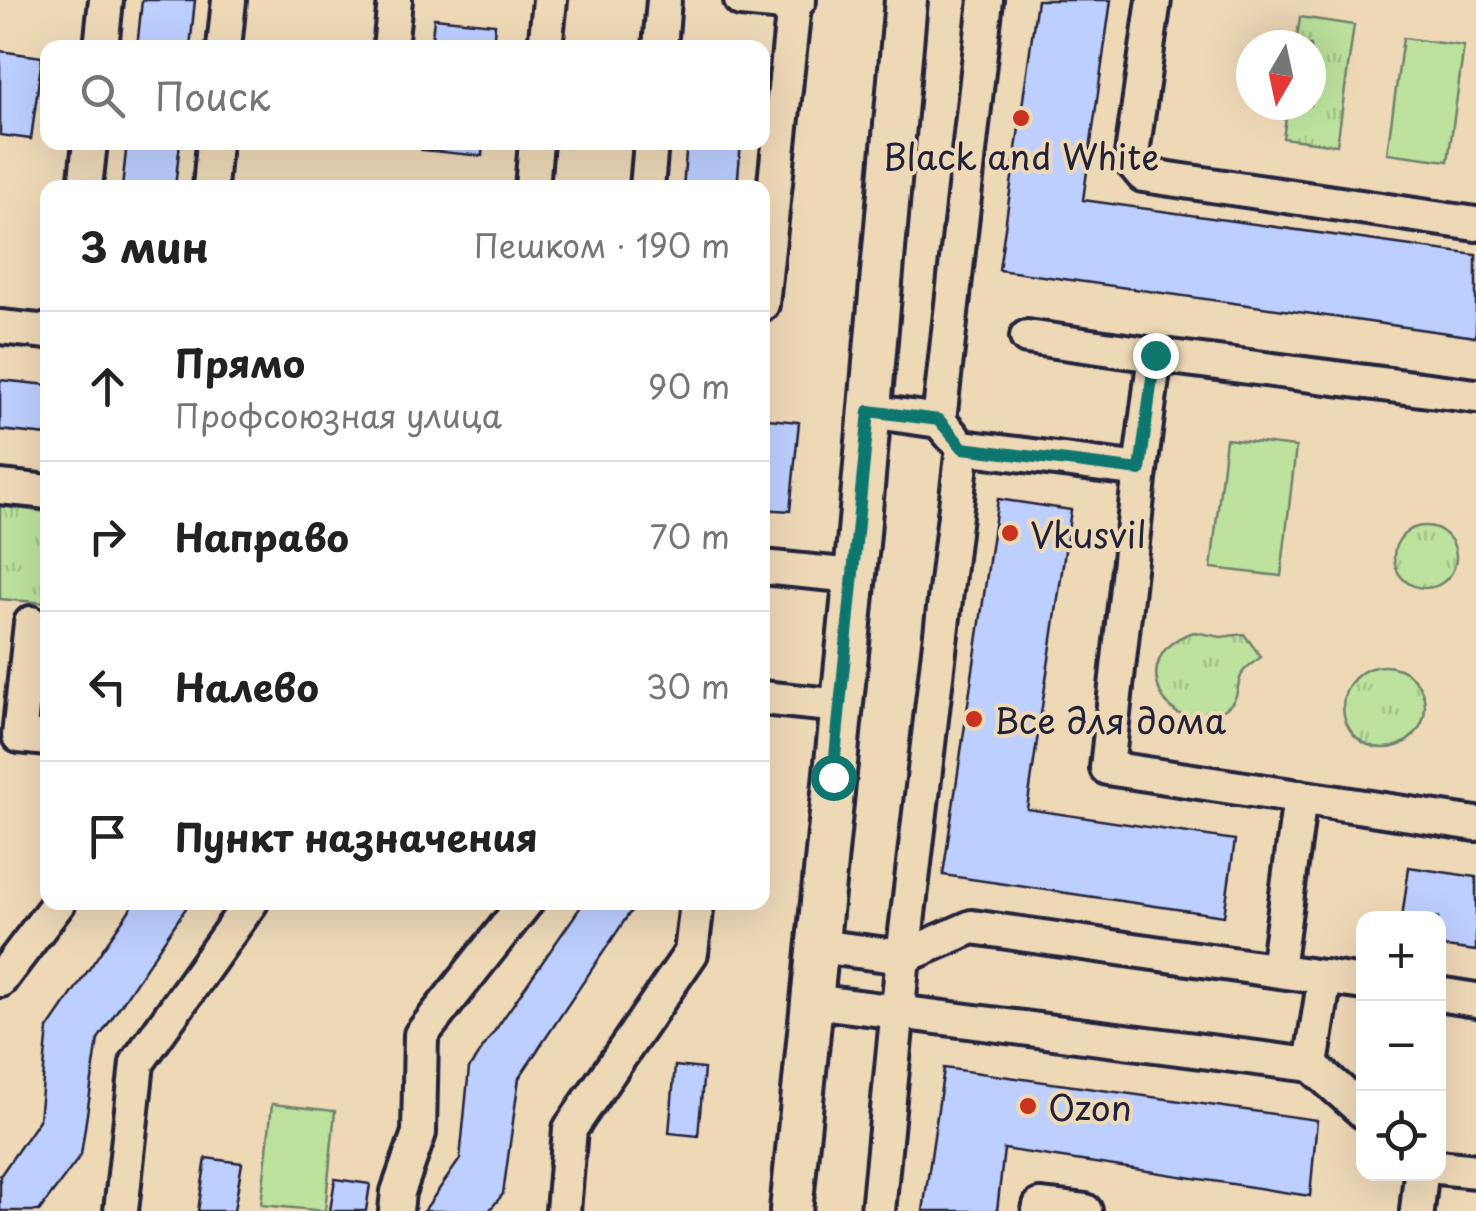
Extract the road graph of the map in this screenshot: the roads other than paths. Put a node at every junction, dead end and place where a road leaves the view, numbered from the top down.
1 (106, 0) edge
2 (229, 0) edge
3 (394, 0) edge
4 (550, 0) edge
5 (664, 0) edge
6 (742, 0) edge
7 (906, 0) edge
8 (986, 0) edge
9 (1154, 0) edge
10 (796, 2) edge
11 (101, 40) edge
12 (225, 40) edge
13 (391, 40) edge
14 (546, 40) edge
15 (661, 40) edge
16 (89, 150) edge
17 (213, 150) edge
18 (535, 150) edge
19 (650, 150) edge
20 (86, 180) edge
21 (211, 180) edge
22 (533, 180) edge
23 (648, 180) edge
24 (1476, 224) edge
25 (770, 233) edge
26 (0, 326) edge
27 (40, 331) edge
28 (1027, 337) dead end
29 (1155, 355) junction
30 (1476, 396) edge
31 (869, 411) junction
32 (939, 420) junction
33 (963, 448) junction
34 (1140, 470) junction
35 (0, 486) edge
36 (40, 491) edge
37 (770, 567) edge
38 (854, 576) junction
39 (26, 623) edge
40 (770, 699) edge
41 (841, 706) junction
42 (40, 738) edge
43 (1300, 798) junction
44 (1476, 824) edge
45 (53, 910) edge
46 (245, 910) edge
47 (520, 910) edge
48 (695, 910) edge
49 (818, 946) junction
50 (903, 957) junction
51 (1276, 970) junction
52 (1325, 977) junction
53 (0, 980) edge
54 (1356, 982) edge
55 (1446, 995) edge
56 (1476, 1000) edge
57 (812, 1001) junction
58 (898, 1010) junction
59 (1311, 1065) junction
60 (1356, 1105) edge
61 (1446, 1168) edge
62 (1476, 1170) edge
63 (1420, 1181) edge
64 (122, 1211) edge
65 (396, 1211) edge
66 (564, 1211) edge
67 (791, 1211) edge
68 (878, 1211) edge
69 (1040, 1211) edge
70 (1085, 1211) edge
71 (1417, 1211) edge

1 - 11 street
2 - 12 street
3 - 13 street
4 - 14 street
5 - 15 street
6 - 10 street
7 - 31 main road
8 - 32 street
9 - 24 street
10 - 25 street
16 - 20 street
17 - 21 street
18 - 22 street
19 - 23 street
26 - 27 street
28 - 29 street
29 - 30 street
29 - 34 street
31 - 32 street
31 - 38 main road
32 - 33 street
33 - 34 street
33 - 50 street
34 - 43 street
35 - 36 street
37 - 38 street
38 - 41 main road
39 - 42 street
40 - 41 street
41 - 49 main road
43 - 44 street
43 - 51 street
45 - 53 street
46 - 64 street
47 - 65 street
48 - 66 street
49 - 50 street
49 - 57 main road
50 - 51 street
50 - 58 street
51 - 52 street
52 - 54 street
52 - 59 street
55 - 56 street
57 - 58 street
57 - 67 main road
58 - 59 street
58 - 68 street
59 - 60 street
61 - 62 street
63 - 71 street
69 - 70 street

